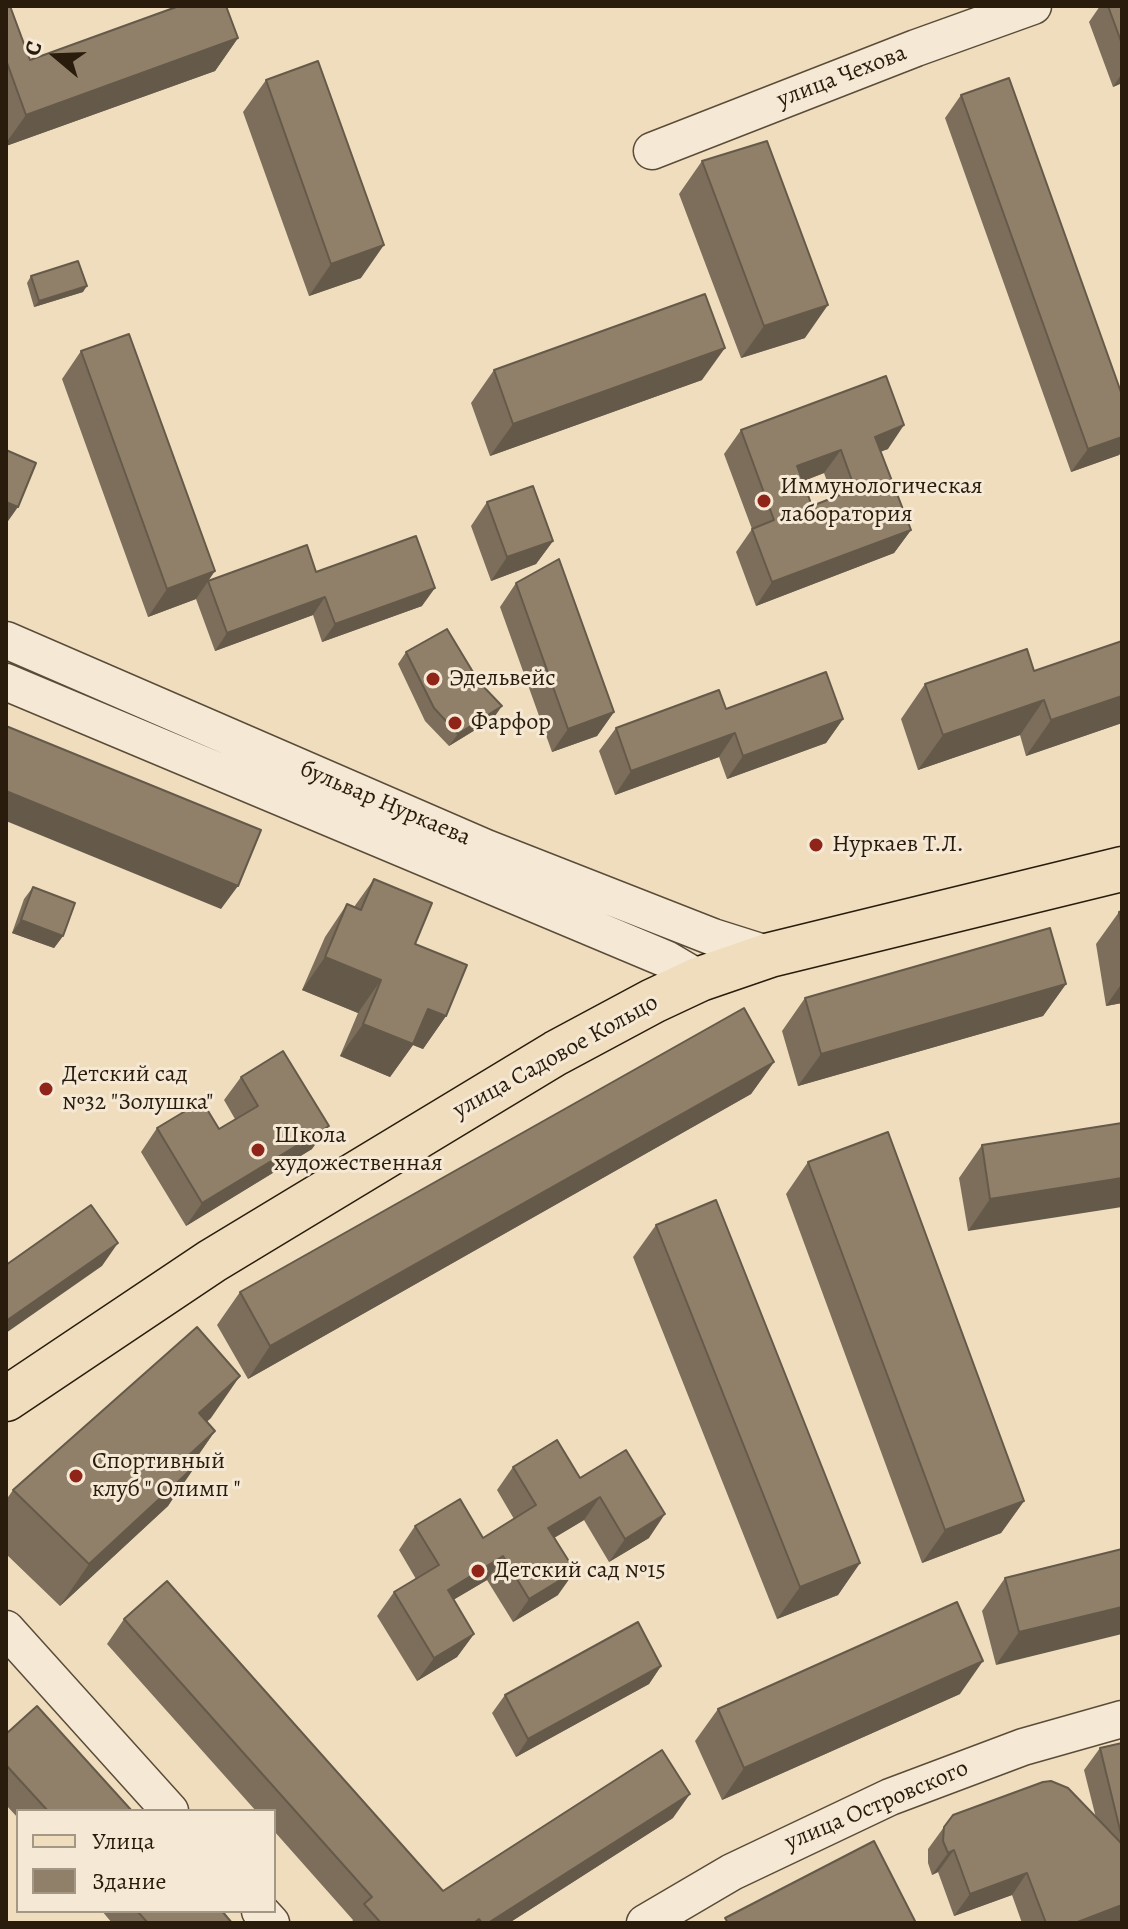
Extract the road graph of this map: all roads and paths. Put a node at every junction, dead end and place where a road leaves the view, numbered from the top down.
1 (1033, 6) edge
2 (652, 151) dead end
3 (6, 640) edge
4 (6, 682) edge
5 (1122, 869) edge
6 (770, 955) junction
7 (700, 979) junction
8 (6, 1399) edge
9 (6, 1629) edge
10 (1122, 1719) edge
11 (168, 1809) edge
12 (645, 1923) edge

1 - 2 street, улица Чехова
3 - 6 street, бульвар Нуркаева
4 - 7 street, бульвар Нуркаева
5 - 6 main road, улица Садовое Кольцо
6 - 7 main road, улица Садовое Кольцо
7 - 8 main road, улица Садовое Кольцо
9 - 11 street
10 - 12 street, улица Островского

